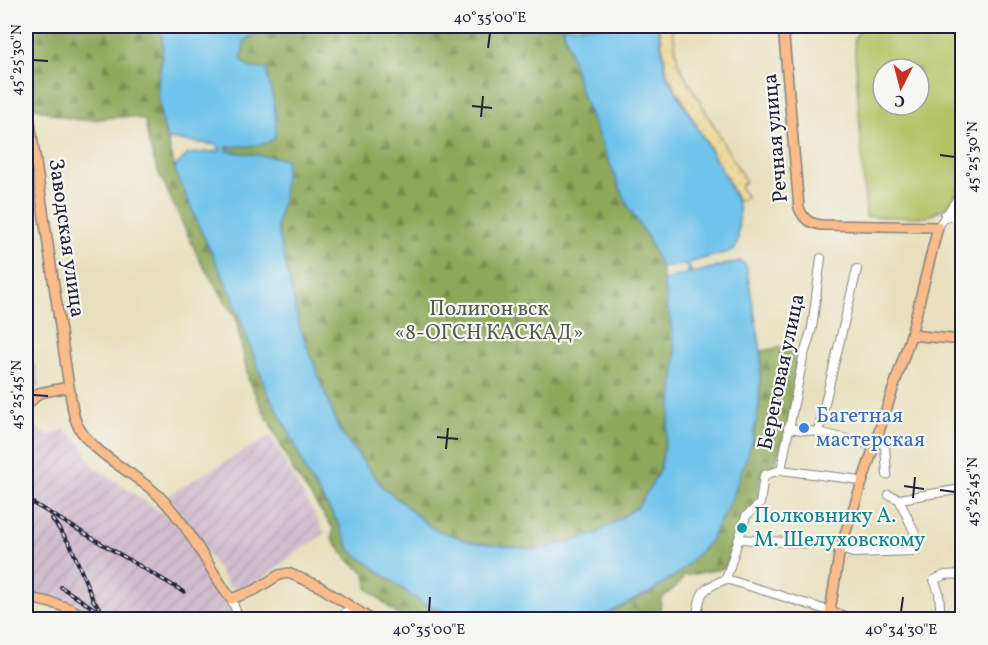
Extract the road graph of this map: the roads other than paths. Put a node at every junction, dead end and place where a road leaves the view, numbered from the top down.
1 (783, 26) edge
2 (26, 95) edge
3 (963, 192) edge
4 (945, 215) junction
5 (963, 219) edge
6 (938, 227) junction
7 (821, 258) dead end
8 (857, 269) dead end
9 (911, 335) junction
10 (963, 340) edge
11 (69, 387) junction
12 (26, 406) edge
13 (788, 428) junction
14 (818, 432) junction
15 (875, 444) junction
16 (781, 470) junction
17 (887, 475) dead end
18 (861, 482) junction
19 (963, 489) edge
20 (889, 495) dead end
21 (899, 499) junction
22 (740, 539) junction
23 (918, 540) dead end
24 (840, 549) junction
25 (916, 551) dead end
26 (963, 574) edge
27 (726, 579) junction
28 (26, 598) edge
29 (231, 599) junction
30 (351, 606) junction
31 (830, 612) junction
32 (941, 619) edge
33 (90, 620) edge
34 (240, 620) edge
35 (340, 620) edge
36 (372, 620) edge
37 (696, 620) edge
38 (854, 620) edge

1 - 6 main road, Речная улица
2 - 11 main road, Заводская улица
3 - 4 street
4 - 5 street
4 - 6 street
6 - 9 main road
7 - 13 street, Береговая улица
8 - 14 street
9 - 10 main road
9 - 15 main road
11 - 12 main road
11 - 29 main road, Заводская улица
13 - 14 street
13 - 16 street, Береговая улица
14 - 15 street
15 - 17 street
15 - 18 main road
16 - 18 street
16 - 22 street, Береговая улица
18 - 24 main road
19 - 21 street
20 - 21 street
21 - 23 street
22 - 24 street
22 - 27 street, Береговая улица
24 - 25 street
24 - 31 main road
26 - 32 street
27 - 31 street
27 - 37 street
28 - 33 main road
29 - 30 main road
29 - 34 street
30 - 35 street
30 - 36 main road
31 - 38 main road

